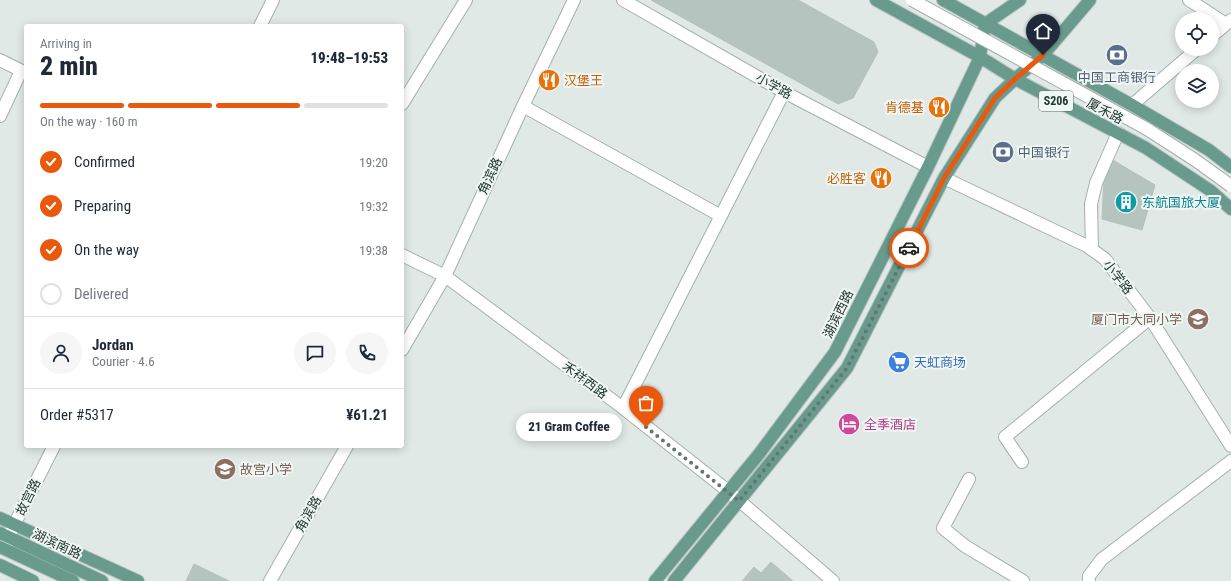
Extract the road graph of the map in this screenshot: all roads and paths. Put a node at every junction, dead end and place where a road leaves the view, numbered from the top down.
1 (273, 0) edge
2 (466, 0) edge
3 (574, 0) edge
4 (623, 0) edge
5 (876, 0) edge
6 (912, 0) edge
7 (943, 0) edge
8 (1020, 0) edge
9 (1090, 0) edge
10 (1189, 0) edge
11 (1229, 22) edge
12 (261, 24) edge
13 (985, 24) junction
14 (1219, 30) edge
15 (1043, 55) junction
16 (1189, 56) edge
17 (980, 57) junction
18 (0, 60) edge
19 (24, 72) edge
20 (1015, 79) junction
21 (784, 92) junction
22 (404, 101) edge
23 (1132, 105) junction
24 (522, 106) junction
25 (0, 116) edge
26 (1118, 133) junction
27 (928, 167) junction
28 (1231, 167) edge
29 (944, 178) junction
30 (1231, 186) edge
31 (1231, 209) edge
32 (721, 216) junction
33 (1092, 250) junction
34 (404, 257) edge
35 (445, 276) junction
36 (1150, 318) junction
37 (404, 347) edge
38 (623, 408) junction
39 (1231, 446) edge
40 (53, 448) edge
41 (346, 448) edge
42 (1231, 461) edge
43 (1022, 462) dead end
44 (969, 479) dead end
45 (728, 491) junction
46 (739, 501) junction
47 (0, 518) edge
48 (15, 525) junction
49 (4, 535) edge
50 (3, 548) edge
51 (0, 565) edge
52 (32, 581) edge
53 (73, 581) edge
54 (102, 581) edge
55 (138, 581) edge
56 (270, 581) edge
57 (655, 581) edge
58 (674, 581) edge
59 (833, 581) edge
60 (1023, 581) edge
61 (1089, 581) edge

1 - 12 street
2 - 22 street
3 - 24 street, 角滨路
4 - 21 street, 小学路
5 - 17 main road, 厦禾路 / S206
6 - 30 street, bridge
7 - 13 main road, 厦禾路 / S206
8 - 13 main road
9 - 15 main road
10 - 11 street
11 - 14 street
13 - 15 main road, 厦禾路 / S206
13 - 17 main road, 湖滨西路
15 - 20 main road
15 - 23 main road, 厦禾路 / S206
16 - 23 street
17 - 20 main road, 厦禾路 / S206
17 - 27 main road, 湖滨西路
18 - 19 street
19 - 25 street
20 - 26 main road, 厦禾路 / S206
20 - 29 main road
21 - 27 street, 小学路
21 - 32 street
23 - 28 main road, 厦禾路 / S206
24 - 32 street
24 - 35 street, 角滨路
26 - 31 main road, 厦禾路 / S206
26 - 33 street
27 - 45 main road, 湖滨西路
29 - 33 street, 小学路
29 - 46 main road
32 - 38 street
33 - 36 street, 小学路
34 - 35 street, 禾祥西路
35 - 37 street, 角滨路
35 - 38 street, 禾祥西路
36 - 39 street, 小学路
36 - 43 street
38 - 45 street, 禾祥西路
40 - 48 street, 故宫路
41 - 56 street, 角滨路
42 - 61 street
44 - 60 street
45 - 46 street, 禾祥西路
45 - 57 main road, 湖滨西路
46 - 58 main road
46 - 59 street, 禾祥西路
47 - 48 main road
48 - 49 street, 故宫路
48 - 55 main road
49 - 50 street, 故宫路
49 - 54 main road, 湖滨南路
50 - 53 main road, 湖滨南路
51 - 52 main road

